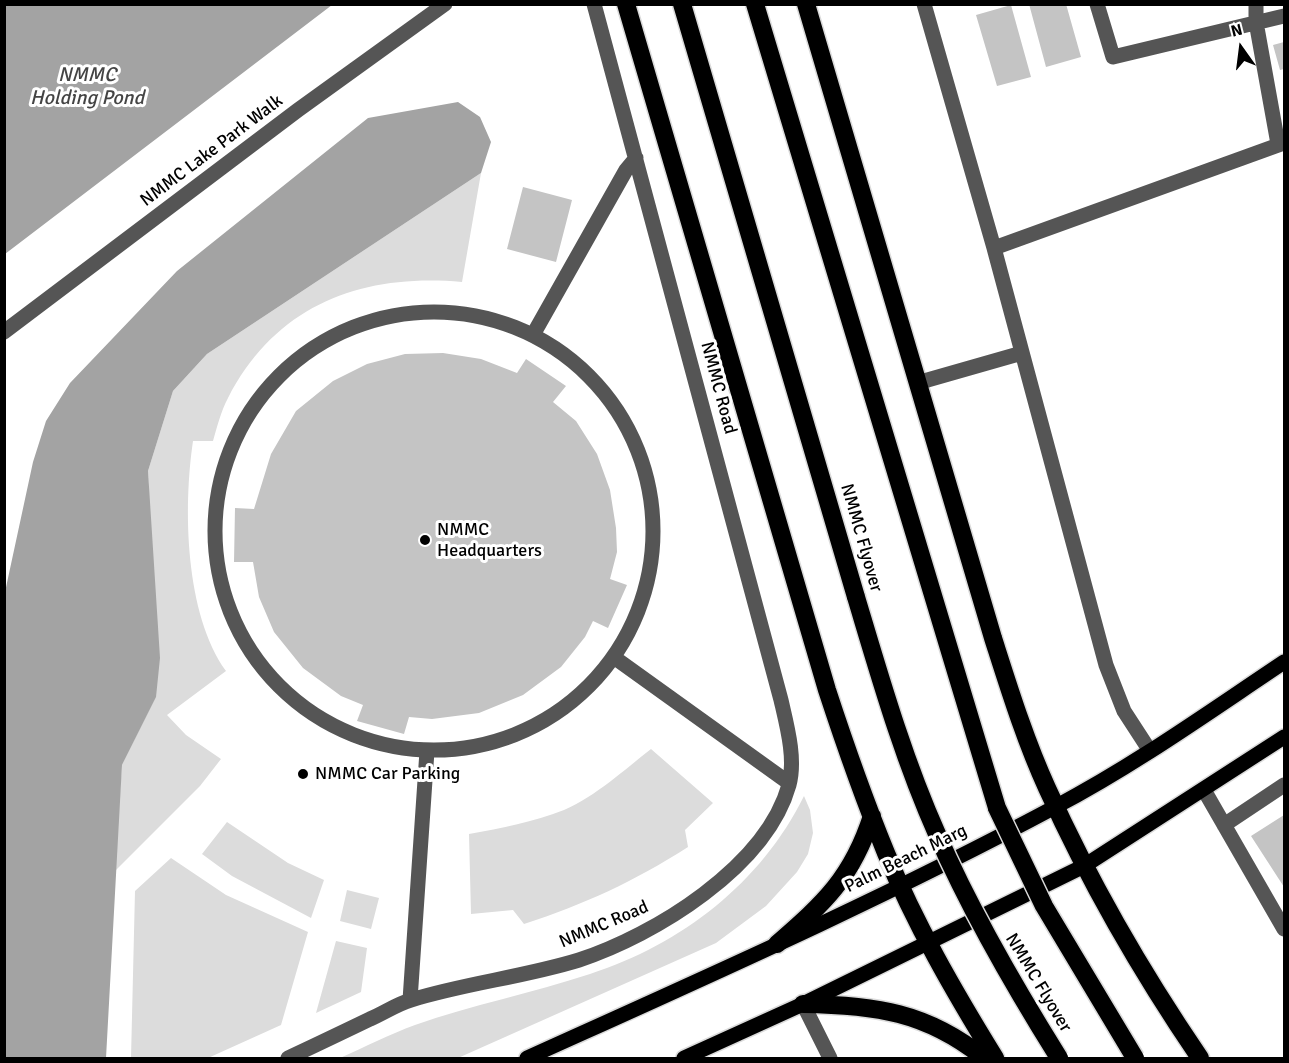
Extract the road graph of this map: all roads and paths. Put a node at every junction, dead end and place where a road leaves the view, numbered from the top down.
1 (445, 4) edge
2 (594, 4) edge
3 (626, 4) edge
4 (682, 4) edge
5 (754, 4) edge
6 (806, 4) edge
7 (924, 4) edge
8 (1097, 4) edge
9 (1256, 4) edge
10 (1284, 16) edge
11 (1256, 22) junction
12 (1281, 144) edge
13 (636, 158) junction
14 (994, 248) junction
15 (4, 332) edge
16 (534, 333) junction
17 (1022, 353) junction
18 (917, 383) junction
19 (615, 658) junction
20 (1284, 662) edge
21 (1284, 737) edge
22 (427, 751) junction
23 (1150, 751) junction
24 (789, 783) junction
25 (1284, 785) edge
26 (1204, 790) junction
27 (1056, 807) junction
28 (997, 808) junction
29 (872, 816) junction
30 (1224, 825) junction
31 (1084, 866) junction
32 (901, 883) junction
33 (1284, 929) edge
34 (929, 942) junction
35 (777, 944) junction
36 (410, 1000) junction
37 (803, 1004) junction
38 (288, 1059) edge
39 (528, 1059) edge
40 (684, 1059) edge
41 (830, 1059) edge
42 (984, 1059) edge
43 (995, 1059) edge
44 (1059, 1059) edge
45 (1135, 1059) edge
46 (1200, 1059) edge

1 - 15 street, NMMC Lake Park Walk
2 - 13 street, NMMC Road
3 - 29 highway
4 - 44 highway, NMMC Flyover, bridge
5 - 28 highway
6 - 18 highway
7 - 14 street
8 - 11 street
9 - 11 street
10 - 11 street
11 - 12 street
12 - 14 street
13 - 16 street
13 - 24 street, NMMC Road
14 - 17 street
16 - 19 street
16 - 22 street
17 - 18 street
17 - 23 street
18 - 27 highway
19 - 22 street
19 - 24 street
20 - 23 main road, Palm Beach Marg
21 - 26 main road
22 - 36 street
23 - 27 main road, Palm Beach Marg
24 - 36 street, NMMC Road
25 - 30 street
26 - 30 street
26 - 31 main road
27 - 31 highway
27 - 32 main road, Palm Beach Marg
28 - 28 highway
28 - 45 highway, bridge
29 - 32 highway
29 - 35 highway
30 - 33 street
31 - 34 main road
31 - 46 highway
32 - 34 highway
32 - 35 main road, Palm Beach Marg
34 - 37 main road
34 - 43 highway
35 - 39 main road, Palm Beach Marg
36 - 38 street, NMMC Road
37 - 40 main road
37 - 41 street
37 - 42 highway

